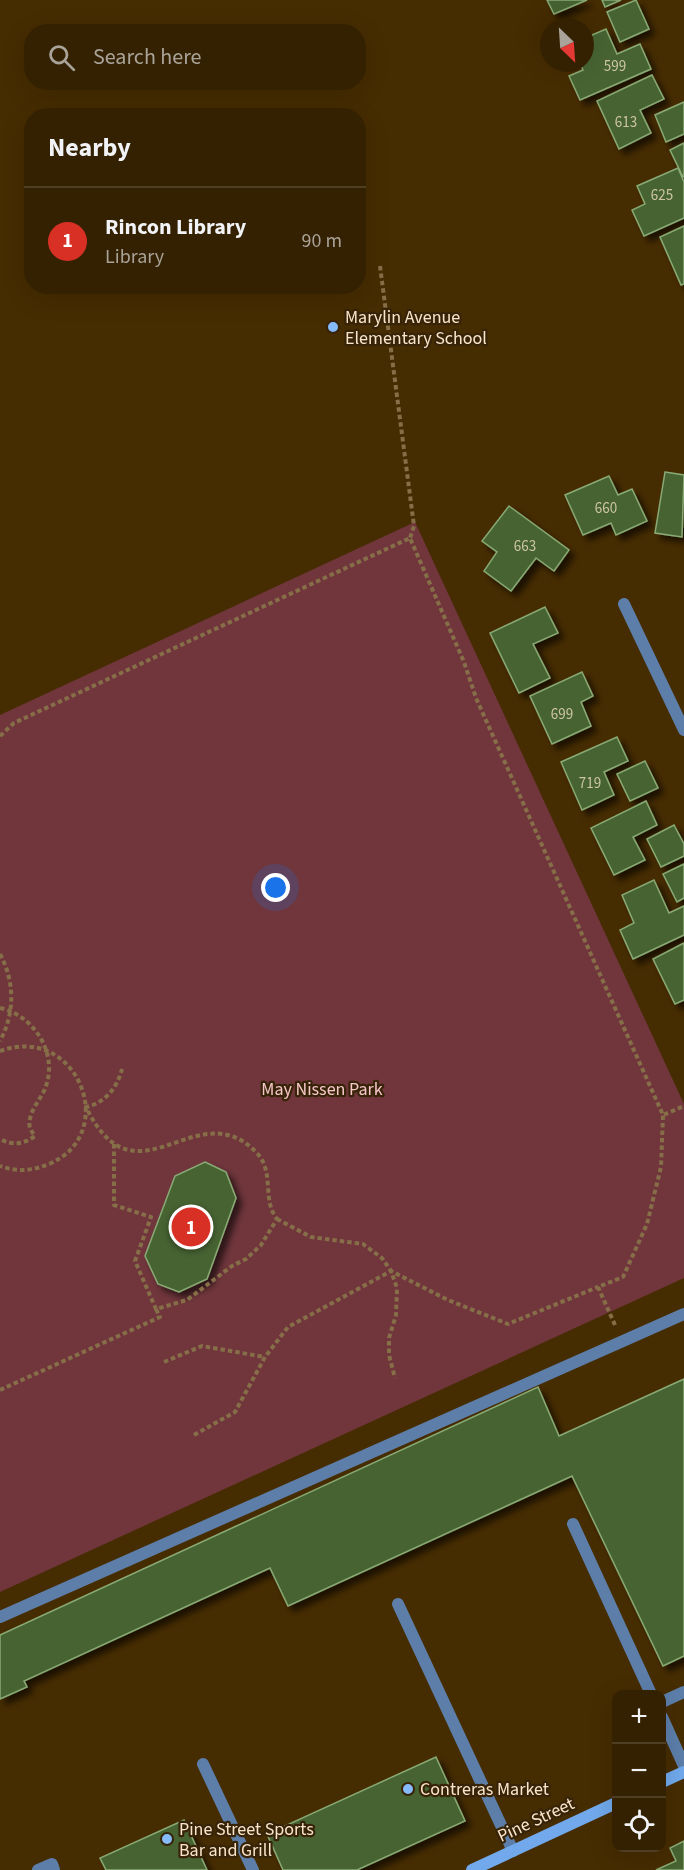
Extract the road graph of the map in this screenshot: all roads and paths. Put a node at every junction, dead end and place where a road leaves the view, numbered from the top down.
1 (380, 266) dead end
2 (410, 538) junction
3 (624, 604) dead end
4 (684, 730) edge
5 (0, 736) edge
6 (0, 954) edge
7 (0, 1008) edge
8 (11, 1010) junction
9 (0, 1041) edge
10 (46, 1050) junction
11 (0, 1051) edge
12 (122, 1069) dead end
13 (684, 1106) edge
14 (86, 1107) junction
15 (663, 1115) junction
16 (0, 1139) edge
17 (114, 1144) junction
18 (0, 1166) edge
19 (276, 1219) junction
20 (391, 1271) junction
21 (598, 1287) junction
22 (156, 1309) junction
23 (684, 1314) edge
24 (623, 1341) junction
25 (265, 1357) junction
26 (164, 1362) dead end
27 (394, 1378) dead end
28 (0, 1390) edge
29 (194, 1435) dead end
30 (573, 1524) dead end
31 (398, 1604) dead end
32 (0, 1617) edge
33 (649, 1690) edge
34 (684, 1692) edge
35 (666, 1700) edge
36 (666, 1727) edge
37 (203, 1764) dead end
38 (684, 1766) edge
39 (684, 1772) edge
40 (666, 1780) edge
41 (612, 1805) edge
42 (513, 1851) junction
43 (38, 1870) edge
44 (54, 1870) edge
45 (253, 1870) edge
46 (472, 1870) edge

1 - 2 path
2 - 5 path
2 - 15 path
3 - 4 street
6 - 8 path
7 - 8 path
8 - 9 path
8 - 10 path
10 - 11 path
10 - 14 path
10 - 16 path
12 - 14 path
13 - 15 path
14 - 17 path
14 - 18 path
15 - 21 path
17 - 19 path
17 - 22 path
19 - 20 path
19 - 22 path
20 - 21 path
20 - 25 path
20 - 27 path
21 - 24 path
22 - 28 path
23 - 24 street
24 - 32 street
25 - 26 path
25 - 29 path
30 - 33 street
31 - 42 street
34 - 35 street
36 - 38 street
37 - 45 street
39 - 40 street
41 - 42 street, Pine Street
42 - 46 street, Pine Street
43 - 44 street

